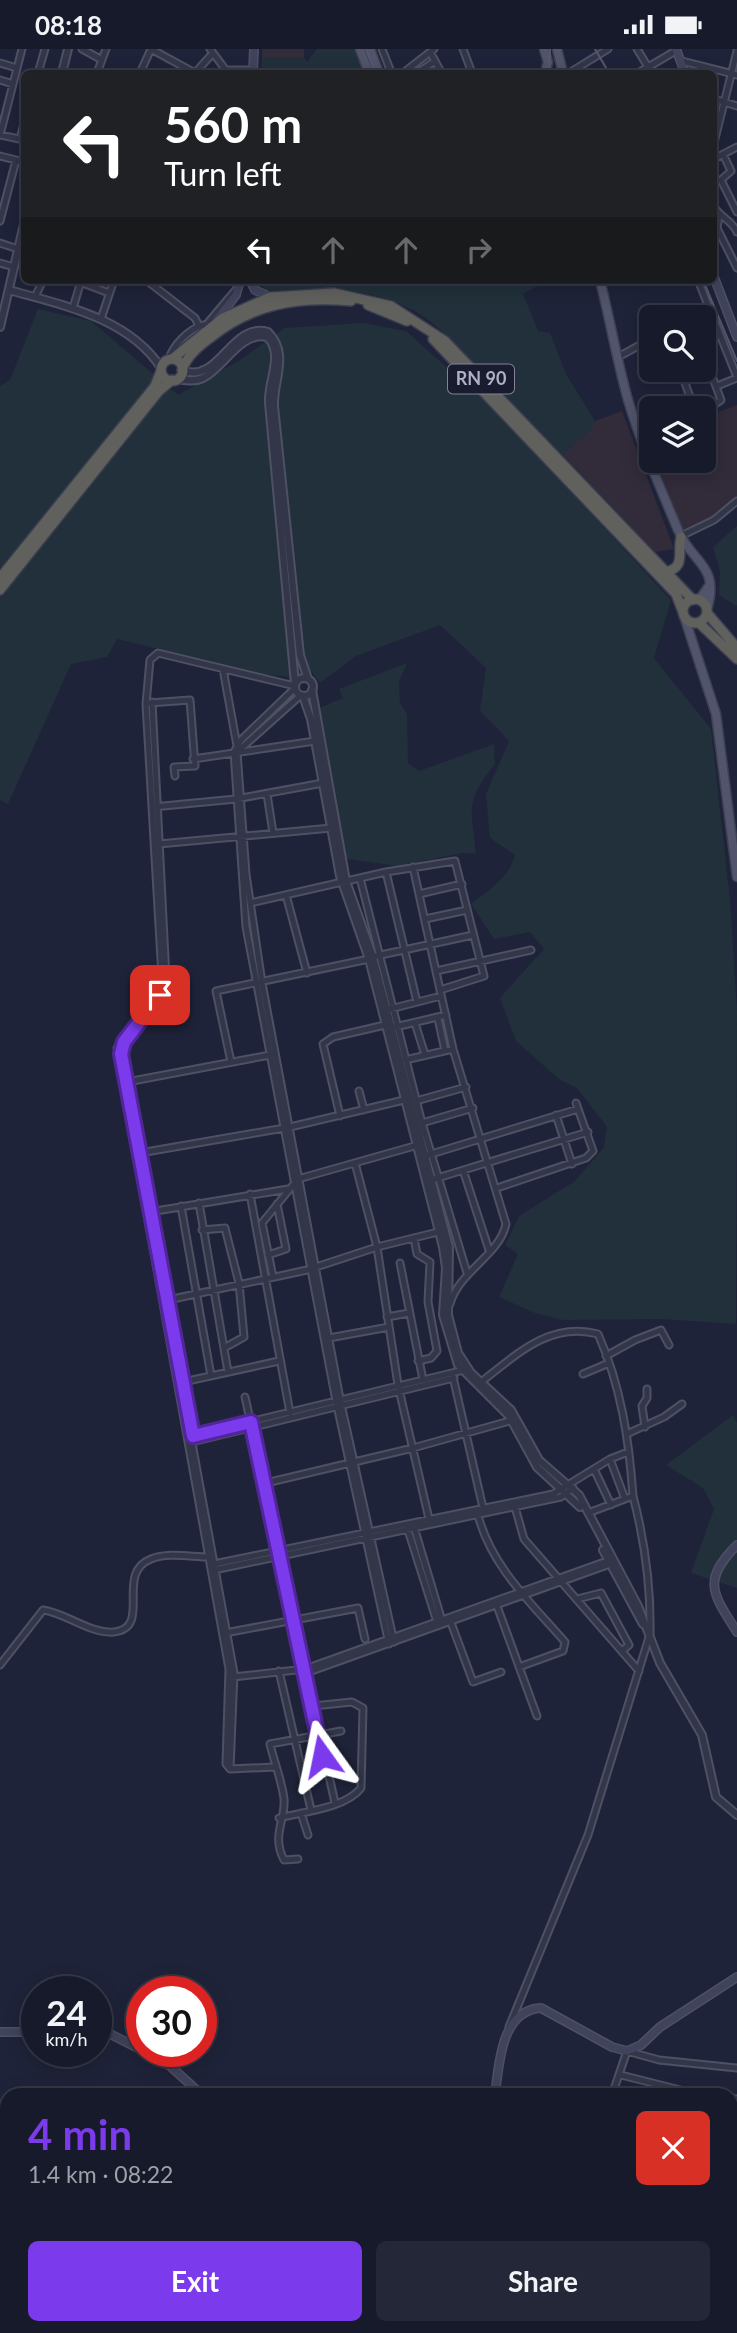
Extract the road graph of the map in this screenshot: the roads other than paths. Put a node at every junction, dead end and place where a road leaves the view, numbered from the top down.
1 (22, 49) edge
2 (45, 49) edge
3 (68, 49) edge
4 (83, 49) edge
5 (106, 49) edge
6 (151, 49) edge
7 (254, 49) edge
8 (360, 49) edge
9 (370, 49) edge
10 (382, 49) edge
11 (463, 49) edge
12 (559, 49) edge
13 (608, 49) edge
14 (637, 49) edge
15 (432, 50) edge
16 (676, 50) edge
17 (211, 51) edge
18 (547, 51) edge
19 (737, 51) edge
20 (102, 60) junction
21 (435, 61) junction
22 (682, 61) junction
23 (0, 63) edge
24 (648, 67) junction
25 (17, 68) junction
26 (39, 70) edge
27 (63, 70) edge
28 (98, 70) edge
29 (141, 70) edge
30 (190, 70) edge
31 (197, 70) edge
32 (225, 70) edge
33 (253, 70) edge
34 (368, 70) edge
35 (378, 70) edge
36 (390, 70) edge
37 (406, 70) edge
38 (422, 70) edge
39 (440, 70) edge
40 (471, 70) edge
41 (545, 70) edge
42 (564, 70) edge
43 (570, 70) edge
44 (643, 70) edge
45 (684, 70) edge
46 (734, 74) edge
47 (15, 77) junction
48 (21, 78) edge
49 (0, 80) edge
50 (13, 84) junction
51 (717, 100) edge
52 (722, 101) junction
53 (737, 106) edge
54 (717, 127) edge
55 (0, 135) edge
56 (21, 140) edge
57 (737, 147) edge
58 (723, 155) junction
59 (0, 156) edge
60 (717, 158) edge
61 (16, 160) junction
62 (21, 161) edge
63 (721, 180) junction
64 (717, 182) edge
65 (717, 212) edge
66 (737, 212) edge
67 (719, 216) junction
68 (0, 221) edge
69 (737, 232) edge
70 (21, 237) edge
71 (0, 243) edge
72 (18, 249) junction
73 (0, 265) edge
74 (737, 268) edge
75 (13, 269) junction
76 (41, 284) edge
77 (80, 284) edge
78 (88, 284) edge
79 (112, 284) edge
80 (151, 284) edge
81 (240, 284) edge
82 (252, 284) edge
83 (601, 284) edge
84 (700, 284) edge
85 (717, 284) edge
86 (0, 287) edge
87 (9, 290) junction
88 (109, 293) junction
89 (35, 297) junction
90 (270, 297) junction
91 (73, 308) junction
92 (102, 319) junction
93 (207, 326) junction
94 (0, 327) edge
95 (737, 337) edge
96 (639, 346) edge
97 (149, 353) junction
98 (618, 357) junction
99 (170, 359) junction
100 (161, 370) junction
101 (182, 370) junction
102 (737, 378) edge
103 (174, 380) junction
104 (715, 382) edge
105 (717, 386) junction
106 (716, 405) edge
107 (737, 501) edge
108 (681, 537) junction
109 (664, 572) junction
110 (0, 578) edge
111 (711, 580) junction
112 (0, 590) edge
113 (696, 600) junction
114 (707, 611) junction
115 (684, 614) junction
116 (698, 623) junction
117 (691, 644) junction
118 (737, 648) edge
119 (737, 659) edge
120 (223, 669) junction
121 (308, 679) junction
122 (295, 686) junction
123 (312, 690) junction
124 (302, 695) junction
125 (149, 703) junction
126 (315, 741) junction
127 (236, 751) junction
128 (193, 758) junction
129 (175, 776) dead end
130 (323, 783) junction
131 (267, 794) junction
132 (238, 799) junction
133 (154, 807) junction
134 (331, 828) junction
135 (273, 833) junction
136 (241, 835) junction
137 (159, 844) junction
138 (412, 867) junction
139 (386, 872) junction
140 (737, 877) edge
141 (360, 878) junction
142 (344, 882) junction
143 (463, 884) junction
144 (419, 894) junction
145 (286, 895) junction
146 (250, 903) junction
147 (467, 910) junction
148 (425, 919) junction
149 (474, 935) junction
150 (430, 943) junction
151 (405, 949) junction
152 (531, 950) dead end
153 (374, 957) junction
154 (480, 961) junction
155 (436, 971) junction
156 (307, 973) junction
157 (259, 984) junction
158 (440, 993) junction
159 (417, 1002) junction
160 (389, 1009) junction
161 (446, 1015) junction
162 (438, 1018) junction
163 (415, 1023) junction
164 (389, 1027) junction
165 (453, 1049) junction
166 (444, 1051) junction
167 (270, 1055) junction
168 (425, 1055) junction
169 (405, 1060) junction
170 (231, 1062) junction
171 (127, 1082) junction
172 (466, 1087) junction
173 (359, 1091) dead end
174 (404, 1100) junction
175 (416, 1101) junction
176 (472, 1108) junction
177 (364, 1110) junction
178 (556, 1115) junction
179 (340, 1116) junction
180 (422, 1123) junction
181 (287, 1127) junction
182 (588, 1132) junction
183 (481, 1138) junction
184 (566, 1138) junction
185 (419, 1145) junction
186 (140, 1153) junction
187 (428, 1155) junction
188 (355, 1163) junction
189 (488, 1163) junction
190 (572, 1164) junction
191 (463, 1170) junction
192 (434, 1179) junction
193 (296, 1181) junction
194 (497, 1188) junction
195 (288, 1189) junction
196 (250, 1194) junction
197 (199, 1203) junction
198 (277, 1204) junction
199 (181, 1206) junction
200 (149, 1212) junction
201 (202, 1230) junction
202 (442, 1231) junction
203 (414, 1238) junction
204 (377, 1247) junction
205 (489, 1250) junction
206 (268, 1255) junction
207 (400, 1263) dead end
208 (314, 1266) junction
209 (467, 1273) junction
210 (273, 1277) junction
211 (264, 1279) junction
212 (239, 1283) junction
213 (213, 1288) junction
214 (197, 1292) junction
215 (168, 1300) junction
216 (449, 1310) junction
217 (410, 1313) junction
218 (387, 1317) junction
219 (389, 1327) junction
220 (329, 1338) junction
221 (669, 1345) dead end
222 (223, 1347) junction
223 (607, 1359) junction
224 (279, 1361) junction
225 (418, 1361) junction
226 (464, 1370) junction
227 (228, 1372) junction
228 (583, 1374) dead end
229 (453, 1375) junction
230 (211, 1376) junction
231 (181, 1380) junction
232 (423, 1380) junction
233 (481, 1382) junction
234 (399, 1388) junction
235 (647, 1389) dead end
236 (245, 1397) dead end
237 (339, 1403) junction
238 (682, 1404) dead end
239 (290, 1413) junction
240 (514, 1420) junction
241 (252, 1424) junction
242 (645, 1427) junction
243 (629, 1433) junction
244 (467, 1434) junction
245 (191, 1439) junction
246 (413, 1448) junction
247 (628, 1451) junction
248 (610, 1459) junction
249 (352, 1464) junction
250 (594, 1469) junction
251 (265, 1483) junction
252 (569, 1488) junction
253 (560, 1489) junction
254 (633, 1496) junction
255 (625, 1499) junction
256 (611, 1505) junction
257 (515, 1507) junction
258 (481, 1512) junction
259 (588, 1513) junction
260 (429, 1519) junction
261 (410, 1526) junction
262 (369, 1534) junction
263 (737, 1545) edge
264 (281, 1553) junction
265 (209, 1557) junction
266 (612, 1562) junction
267 (213, 1567) junction
268 (560, 1580) junction
269 (523, 1593) junction
270 (577, 1599) junction
271 (497, 1606) junction
272 (296, 1619) junction
273 (450, 1619) junction
274 (440, 1623) junction
275 (737, 1632) edge
276 (224, 1633) junction
277 (650, 1635) junction
278 (365, 1640) dead end
279 (391, 1641) junction
280 (622, 1651) junction
281 (0, 1665) edge
282 (519, 1667) junction
283 (279, 1671) junction
284 (305, 1671) junction
285 (639, 1671) junction
286 (501, 1672) dead end
287 (232, 1677) junction
288 (313, 1706) junction
289 (537, 1716) dead end
290 (341, 1731) dead end
291 (317, 1733) junction
292 (294, 1738) junction
293 (275, 1767) junction
294 (335, 1803) junction
295 (311, 1810) junction
296 (301, 1813) junction
297 (737, 1815) edge
298 (279, 1818) junction
299 (308, 1835) dead end
300 (298, 1859) dead end
301 (737, 1977) edge
302 (0, 2032) edge
303 (21, 2032) edge
304 (507, 2032) junction
305 (627, 2051) junction
306 (171, 2067) edge
307 (737, 2068) edge
308 (621, 2075) junction
309 (194, 2088) edge
310 (496, 2088) edge
311 (615, 2088) edge
312 (672, 2088) edge

1 - 25 street
2 - 26 street
3 - 27 street
4 - 20 street
5 - 20 street
6 - 29 street
6 - 30 street
7 - 33 main road
8 - 34 main road
9 - 35 main road
10 - 36 street
11 - 40 street
12 - 42 main road
13 - 43 street
14 - 24 street
15 - 21 street
15 - 37 street
16 - 22 main road
16 - 24 street
17 - 31 street
17 - 32 street
18 - 41 main road
19 - 46 street
20 - 28 street
21 - 38 street
21 - 39 street
22 - 45 main road
22 - 46 street
23 - 25 street
24 - 44 street
25 - 47 street
46 - 52 street
47 - 48 street
47 - 50 street
49 - 50 street
50 - 55 street
51 - 52 street
52 - 53 street
52 - 54 street
55 - 56 street
57 - 58 street
58 - 60 street
58 - 63 street
59 - 61 street
61 - 62 street
61 - 68 street
63 - 64 street
63 - 66 street
65 - 67 street
67 - 69 street
67 - 74 street
70 - 72 street
71 - 72 street
72 - 75 street
73 - 75 street
75 - 87 street
76 - 89 street
77 - 91 street
78 - 88 street
79 - 88 street
80 - 93 street
81 - 93 main road
82 - 90 main road
83 - 98 main road
84 - 102 street
85 - 95 main road
86 - 87 street
87 - 89 street
87 - 94 street
88 - 92 street
89 - 91 street
90 - 93 highway, RN 90
90 - 109 highway, RN 90
91 - 92 street
92 - 97 street
93 - 99 highway, RN 90
96 - 98 street
97 - 99 street
97 - 100 street
98 - 108 main road
99 - 100 highway
99 - 101 highway
100 - 103 highway
100 - 110 highway
101 - 103 highway
101 - 115 highway, RN 90
101 - 121 street
102 - 105 street
103 - 112 highway
103 - 122 street
104 - 105 street
105 - 106 street
107 - 108 street
108 - 109 highway
108 - 111 main road
109 - 113 highway, RN 90
111 - 113 main road
111 - 114 main road
113 - 114 highway
113 - 115 highway
114 - 116 highway
114 - 118 highway
115 - 116 highway
115 - 117 main road
116 - 117 main road
116 - 119 highway
117 - 140 main road
120 - 122 street
120 - 125 street
120 - 127 street
121 - 122 street
121 - 123 street
122 - 124 street
122 - 127 street
123 - 124 street
123 - 142 street
124 - 126 street
124 - 127 street
125 - 128 street
125 - 133 street
126 - 127 street
126 - 130 street
127 - 128 street
127 - 132 street
128 - 129 street
130 - 131 street
130 - 134 street
131 - 132 street
131 - 135 street
132 - 133 street
132 - 136 street
133 - 137 street
133 - 200 street
134 - 135 street
134 - 142 street
135 - 136 street
136 - 137 street
136 - 146 street
136 - 157 street
137 - 171 street
138 - 139 street
138 - 143 street
138 - 144 street
139 - 141 street
139 - 151 street
141 - 142 street
141 - 153 street
142 - 145 street
142 - 153 street
143 - 144 street
143 - 147 street
144 - 148 street
145 - 146 street
145 - 156 street
146 - 157 street
147 - 148 street
147 - 149 street
148 - 150 street
149 - 150 street
149 - 154 street
150 - 151 street
150 - 155 street
151 - 153 street
151 - 159 street
152 - 154 street
153 - 156 street
153 - 160 street
153 - 164 street
154 - 155 street
154 - 158 street
155 - 158 street
156 - 157 street
157 - 167 street
157 - 170 street
157 - 181 street
158 - 159 street
158 - 161 street
159 - 160 street
160 - 164 street
161 - 162 street
161 - 165 street
162 - 163 street
162 - 166 street
163 - 164 street
163 - 168 street
164 - 169 street
164 - 174 street
164 - 179 street
164 - 185 street
165 - 166 street
165 - 172 street
166 - 168 street
167 - 170 street
167 - 181 street
168 - 169 street
169 - 175 street
170 - 171 street
171 - 186 street
172 - 175 street
172 - 176 street
173 - 177 street
174 - 177 street
174 - 185 street
175 - 180 street
176 - 180 street
176 - 183 street
177 - 179 street
178 - 182 street
178 - 183 street
178 - 184 street
179 - 181 street
180 - 187 street
181 - 186 street
181 - 193 street
182 - 184 street
182 - 190 street
183 - 187 street
183 - 189 street
184 - 189 street
184 - 190 street
185 - 187 street
185 - 188 street
185 - 202 street
186 - 200 street
187 - 192 street
188 - 193 street
188 - 204 street
189 - 191 street
189 - 194 street
190 - 194 street
191 - 192 street
191 - 205 street
192 - 202 street
192 - 209 street
193 - 195 street
193 - 208 street
194 - 205 street
195 - 196 street
195 - 198 street
196 - 197 street
196 - 211 street
197 - 199 street
197 - 201 street
198 - 206 street
198 - 206 street
199 - 200 street
199 - 214 street
200 - 215 street
200 - 231 street
201 - 212 street
201 - 213 street
202 - 203 street
202 - 216 street
202 - 226 street
203 - 204 street
203 - 225 street
204 - 208 street
204 - 218 street
205 - 209 street
206 - 210 street
207 - 217 street
208 - 210 street
208 - 220 street
208 - 237 street
209 - 216 street
210 - 211 street
211 - 212 street
211 - 224 street
212 - 213 street
212 - 222 street
213 - 214 street
213 - 222 street
214 - 215 street
214 - 230 street
215 - 231 street
216 - 226 street
217 - 218 street
217 - 225 street
218 - 219 street
219 - 220 street
219 - 234 street
220 - 237 street
221 - 223 street
222 - 227 street
223 - 228 street
223 - 233 street
223 - 243 street
224 - 227 street
224 - 239 street
225 - 232 street
226 - 229 street
226 - 233 street
226 - 240 street
227 - 230 street
229 - 232 street
229 - 234 street
229 - 244 street
230 - 231 street
231 - 245 street
232 - 234 street
233 - 240 street
234 - 237 street
234 - 246 street
235 - 242 street
236 - 241 street
237 - 239 street
237 - 241 street
237 - 249 street
238 - 242 street
239 - 241 street
240 - 244 street
240 - 252 street
240 - 253 street
241 - 245 street
241 - 251 street
242 - 243 street
243 - 247 street
244 - 246 street
244 - 258 street
245 - 265 street
245 - 267 street
246 - 249 street
246 - 260 street
247 - 248 street
247 - 254 street
248 - 250 street
248 - 255 street
249 - 251 street
249 - 262 street
250 - 252 street
250 - 256 street
251 - 264 street
252 - 253 street
252 - 257 street
252 - 259 street
252 - 266 street
253 - 258 street
254 - 255 street
254 - 277 street
255 - 256 street
256 - 259 street
257 - 258 street
257 - 268 street
258 - 260 street
258 - 261 street
258 - 269 street
259 - 266 street
260 - 261 street
261 - 262 street
261 - 274 street
262 - 264 street
262 - 279 street
263 - 275 main road
264 - 267 street
264 - 272 street
265 - 267 street
265 - 281 street
266 - 268 street
266 - 277 street
267 - 276 street
268 - 269 street
268 - 270 street
269 - 271 street
269 - 273 street
269 - 282 street
270 - 280 street
270 - 280 street
271 - 273 street
271 - 282 street
272 - 276 street
272 - 278 street
272 - 284 street
273 - 274 street
273 - 286 street
274 - 279 street
276 - 287 street
277 - 285 street
277 - 297 street
279 - 284 street
280 - 285 street
282 - 289 street
283 - 284 street
283 - 287 street
283 - 292 street
284 - 288 street
285 - 304 street
287 - 293 street
288 - 291 street
288 - 294 street
290 - 291 street
291 - 292 street
291 - 294 street
292 - 293 street
292 - 295 street
293 - 298 street
294 - 295 street
295 - 296 street
296 - 298 street
296 - 299 street
298 - 300 street
301 - 305 main road
302 - 303 main road
304 - 305 main road
304 - 310 main road
305 - 307 street
305 - 308 street
306 - 309 main road
308 - 311 street
308 - 312 street

